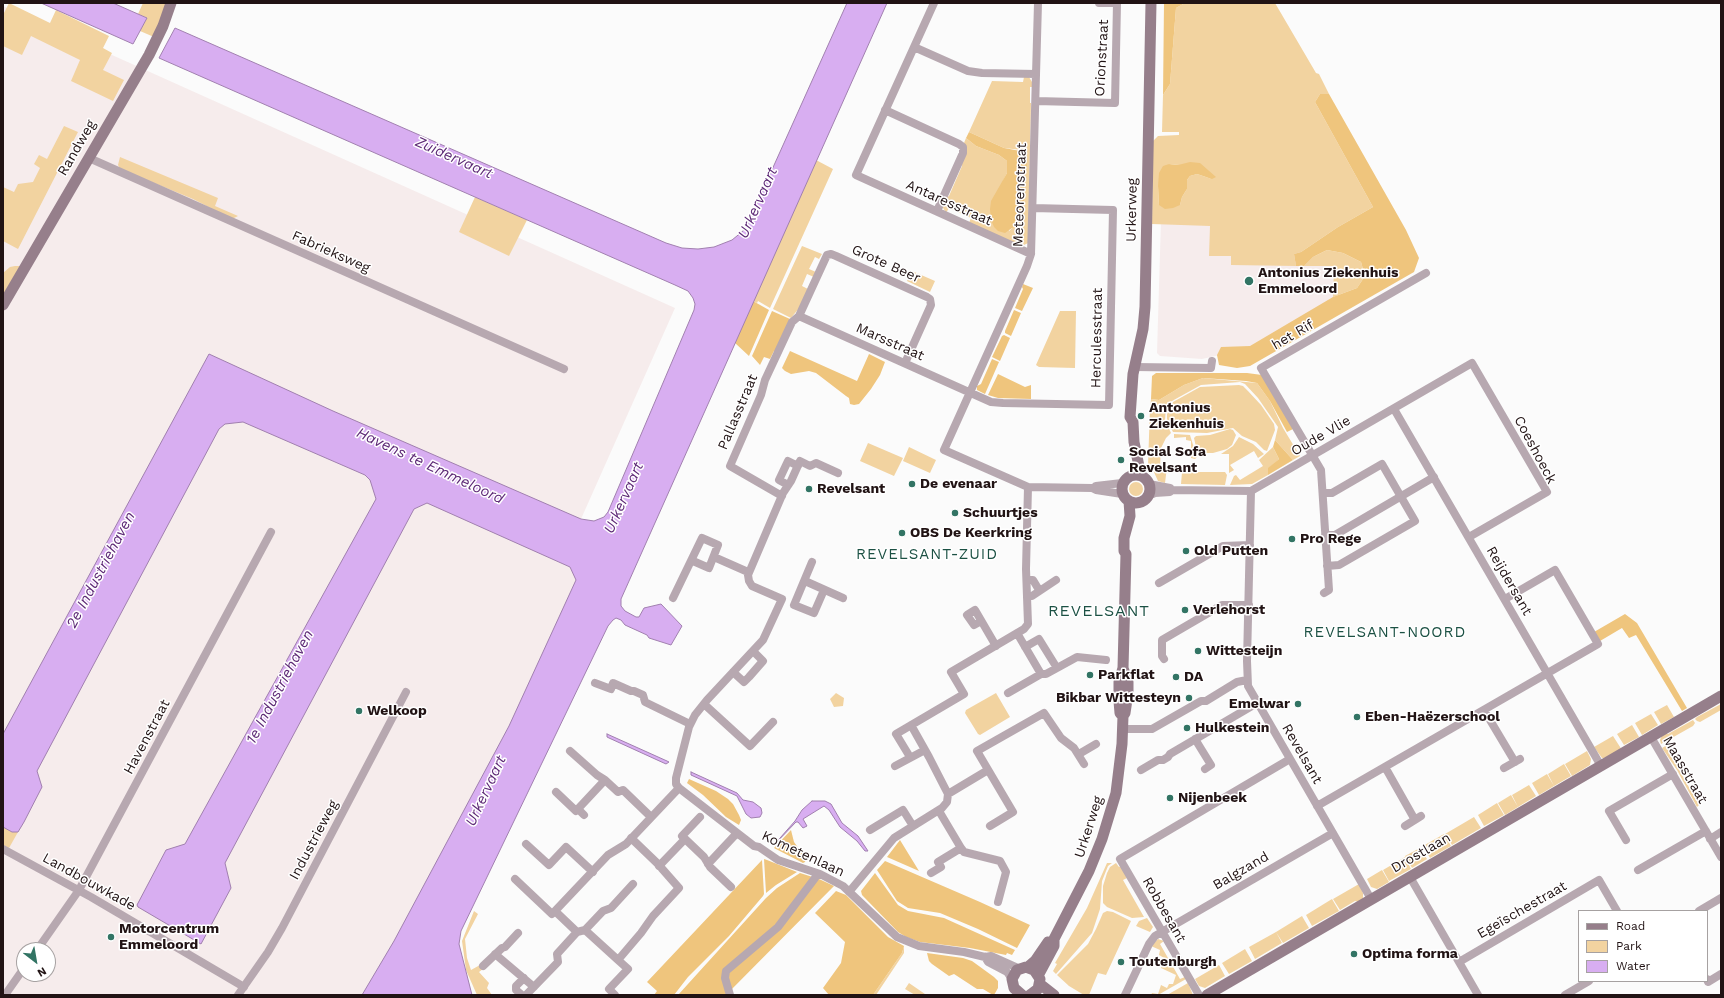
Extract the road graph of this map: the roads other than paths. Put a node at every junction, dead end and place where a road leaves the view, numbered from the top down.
1 (171, 3) edge
2 (934, 3) edge
3 (1038, 3) edge
4 (1099, 3) edge
5 (1151, 3) edge
6 (914, 47) junction
7 (1036, 74) junction
8 (1036, 101) junction
9 (885, 110) junction
10 (89, 158) junction
11 (1033, 208) junction
12 (937, 211) junction
13 (1031, 254) junction
14 (1426, 272) dead end
15 (3, 306) edge
16 (799, 316) junction
17 (1212, 361) dead end
18 (905, 363) junction
19 (1472, 363) joint
20 (1134, 367) junction
21 (564, 369) dead end
22 (970, 393) junction
23 (1394, 409) junction
24 (1312, 456) junction
25 (838, 473) dead end
26 (1434, 477) junction
27 (1149, 484) junction
28 (1129, 486) junction
29 (1028, 487) junction
30 (1172, 490) junction
31 (1251, 491) junction
32 (1323, 493) junction
33 (782, 496) junction
34 (1401, 497) junction
35 (1144, 499) junction
36 (271, 532) dead end
37 (1325, 535) junction
38 (1469, 537) junction
39 (1250, 545) junction
40 (1126, 554) junction
41 (714, 557) junction
42 (692, 561) junction
43 (812, 562) dead end
44 (1327, 566) junction
45 (748, 572) junction
46 (1026, 580) junction
47 (1056, 580) dead end
48 (805, 581) junction
49 (1159, 583) dead end
50 (824, 590) junction
51 (1039, 590) junction
52 (1324, 593) dead end
53 (1027, 596) junction
54 (674, 598) dead end
55 (843, 598) dead end
56 (1505, 599) junction
57 (781, 601) junction
58 (794, 605) junction
59 (1249, 605) junction
60 (981, 621) dead end
61 (1017, 633) junction
62 (996, 646) junction
63 (1025, 647) junction
64 (753, 651) junction
65 (1164, 659) dead end
66 (1106, 660) dead end
67 (1057, 668) junction
68 (733, 672) junction
69 (1547, 673) junction
70 (1041, 674) junction
71 (1247, 680) junction
72 (595, 683) dead end
73 (406, 692) dead end
74 (1008, 693) dead end
75 (1721, 696) edge
76 (1257, 703) junction
77 (704, 704) junction
78 (1484, 710) junction
79 (773, 722) dead end
80 (690, 724) junction
81 (910, 725) junction
82 (1122, 729) junction
83 (1651, 737) junction
84 (1195, 739) junction
85 (1096, 744) dead end
86 (925, 750) junction
87 (570, 751) dead end
88 (1079, 754) junction
89 (910, 757) junction
90 (1290, 759) junction
91 (1084, 764) dead end
92 (895, 766) dead end
93 (1601, 766) junction
94 (1385, 767) junction
95 (1504, 768) dead end
96 (1204, 769) dead end
97 (988, 770) junction
98 (1141, 770) dead end
99 (1673, 774) junction
100 (605, 780) junction
101 (679, 788) junction
102 (556, 792) dead end
103 (948, 794) junction
104 (1317, 806) junction
105 (939, 811) junction
106 (651, 816) junction
107 (700, 817) dead end
108 (912, 826) junction
109 (990, 826) dead end
110 (1405, 826) dead end
111 (870, 830) dead end
112 (1706, 831) junction
113 (1721, 832) edge
114 (737, 833) junction
115 (1333, 833) junction
116 (631, 838) junction
117 (685, 839) junction
118 (1710, 839) junction
119 (1626, 840) dead end
120 (526, 844) dead end
121 (961, 848) junction
122 (3, 849) edge
123 (1721, 857) edge
124 (708, 864) junction
125 (659, 866) junction
126 (1638, 870) dead end
127 (593, 872) junction
128 (818, 873) junction
129 (931, 873) dead end
130 (1410, 877) junction
131 (515, 880) dead end
132 (633, 884) dead end
133 (731, 887) dead end
134 (79, 890) junction
135 (849, 892) junction
136 (1721, 898) edge
137 (1372, 900) junction
138 (998, 902) dead end
139 (1616, 910) edge
140 (1701, 910) edge
141 (555, 911) junction
142 (581, 931) junction
143 (1162, 932) junction
144 (518, 933) dead end
145 (1054, 939) junction
146 (43, 942) edge
147 (495, 954) junction
148 (985, 958) junction
149 (618, 960) junction
150 (1459, 962) junction
151 (483, 966) dead end
152 (1024, 968) junction
153 (1721, 974) edge
154 (524, 978) junction
155 (16, 979) edge
156 (1040, 979) junction
157 (1586, 982) edge
158 (1708, 982) edge
159 (244, 987) junction
160 (534, 987) junction
161 (1023, 992) edge
162 (5, 995) edge
163 (238, 995) edge
164 (522, 995) edge
165 (526, 995) edge
166 (615, 995) edge
167 (730, 995) edge
168 (1054, 995) edge
169 (1125, 995) edge
170 (1199, 995) edge
171 (1207, 995) edge
172 (1478, 995) edge
173 (1564, 995) edge

1 - 10 main road, Randweg
2 - 6 street
3 - 7 street, Meteorenstraat
4 - 8 street, Orionstraat
5 - 20 main road, Urkerweg
6 - 7 street
6 - 9 street
7 - 8 street, Meteorenstraat
8 - 11 street, Meteorenstraat
9 - 12 street
9 - 12 street, Antaresstraat
10 - 15 main road, Randweg
10 - 21 street, Fabrieksweg
11 - 13 street, Meteorenstraat
11 - 22 street, Herculesstraat
12 - 13 street, Antaresstraat
13 - 22 street, Meteorenstraat
14 - 24 street, het Rif
16 - 18 street, Marsstraat
16 - 18 street, Grote Beer
16 - 33 street, Pallasstraat
17 - 20 street
18 - 22 street, Marsstraat
19 - 23 street, Oude Vlie
19 - 38 street, Coeshoeck
20 - 28 main road, Urkerweg
22 - 29 street, Meteorenstraat
23 - 24 street, Oude Vlie
23 - 26 street, Reijdersant
24 - 31 street, Oude Vlie
24 - 32 street
25 - 33 street
26 - 34 street
26 - 38 street, Reijdersant
27 - 28 main road
27 - 30 street
27 - 35 main road, Urkerweg
28 - 29 street
28 - 35 main road
28 - 40 main road, Urkerweg
29 - 46 street
30 - 31 street
30 - 35 street
31 - 39 street, Revelsant
32 - 34 street
32 - 37 street
33 - 45 street
34 - 37 street
34 - 44 street
35 - 40 main road, Urkerweg
36 - 134 street, Havenstraat
37 - 44 street
38 - 56 street, Reijdersant
39 - 49 street
39 - 59 street, Revelsant
40 - 82 main road, Urkerweg
41 - 42 street
41 - 42 street
41 - 45 street
42 - 54 street
43 - 48 street
44 - 52 street
45 - 57 street
46 - 51 street
46 - 53 street
47 - 51 street
48 - 50 street
48 - 58 street
50 - 55 street
50 - 58 street
51 - 53 street
53 - 61 street
56 - 69 street, Reijdersant
56 - 69 street
57 - 58 street
57 - 64 street
59 - 65 street
59 - 71 street, Revelsant
60 - 62 street
61 - 62 street
61 - 63 street
62 - 81 street
63 - 67 street
63 - 70 street
64 - 68 street
64 - 68 street
66 - 67 street
67 - 70 street
68 - 77 street
69 - 78 street
69 - 93 street, Reijdersant
70 - 74 street
71 - 76 street, Revelsant
71 - 82 street
72 - 80 street
73 - 159 street, Industrieweg
75 - 83 main road, Drostlaan
76 - 84 street
76 - 90 street, Revelsant
77 - 79 street
77 - 80 street
78 - 94 street
78 - 95 street
80 - 101 street
81 - 86 street
81 - 89 street
82 - 145 main road, Urkerweg
83 - 93 main road, Drostlaan
83 - 99 street, Maasstraat
84 - 96 street
84 - 98 street
85 - 88 street
86 - 89 street
86 - 103 street
87 - 100 street
88 - 91 street
88 - 97 street
89 - 92 street
90 - 104 street, Revelsant
90 - 143 street, Robbesant
93 - 130 main road, Drostlaan
94 - 104 street
94 - 110 street
97 - 103 street
97 - 109 street
99 - 112 street, Maasstraat
99 - 119 street
100 - 102 street
100 - 106 street
101 - 106 street
101 - 114 street, Kometenlaan
103 - 105 street
104 - 115 street, Revelsant
105 - 108 street
105 - 121 street
106 - 116 street
107 - 117 street
108 - 111 street
108 - 135 street
112 - 118 street, Maasstraat
112 - 126 street
113 - 118 street
114 - 124 street
114 - 128 street, Kometenlaan
115 - 137 street, Revelsant
115 - 143 street, Balgzand
116 - 125 street
116 - 127 street
117 - 124 street
117 - 125 street
118 - 123 street, Maasstraat
120 - 127 street
121 - 129 street
121 - 138 street
122 - 134 street, Landbouwkade
124 - 133 street
125 - 149 street
127 - 141 street
128 - 135 street, Kometenlaan
128 - 167 street
130 - 137 main road, Drostlaan
130 - 150 street
131 - 141 street
132 - 142 street
134 - 146 street, Havenstraat
134 - 159 street, Landbouwkade
135 - 148 street, Kometenlaan
136 - 140 street
137 - 171 main road, Drostlaan
139 - 150 street, Egeïschestraat
141 - 142 street
142 - 149 street
142 - 160 street
143 - 169 street
143 - 170 street, Robbesant
144 - 147 street
145 - 152 main road, Urkerweg
145 - 156 main road, Urkerweg
147 - 151 street
147 - 154 street
148 - 152 street, Kometenlaan
148 - 161 street, Kometenlaan
149 - 166 street
150 - 172 street
152 - 156 main road
152 - 161 main road
153 - 158 street
154 - 160 street
154 - 164 street
155 - 162 street
156 - 161 main road
156 - 168 main road
157 - 173 street
159 - 163 street, Industrieweg
160 - 165 street

